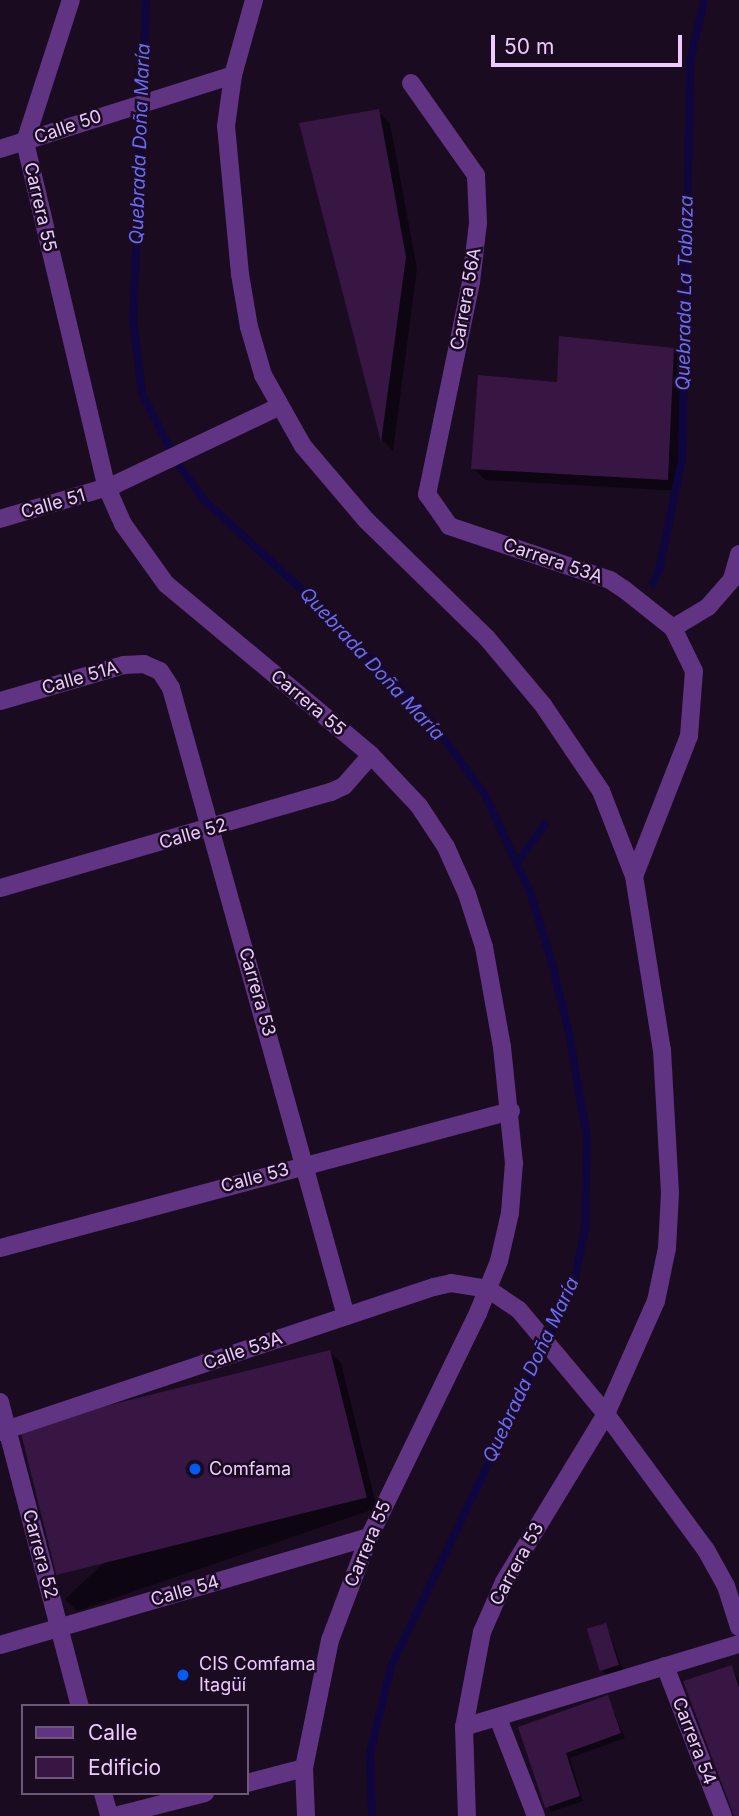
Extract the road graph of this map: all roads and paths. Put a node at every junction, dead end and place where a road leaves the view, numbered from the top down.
1 (71, 0) edge
2 (254, 0) edge
3 (225, 76) junction
4 (411, 83) dead end
5 (25, 142) junction
6 (0, 149) edge
7 (278, 407) junction
8 (114, 485) junction
9 (0, 519) edge
10 (449, 526) joint
11 (739, 554) edge
12 (673, 628) junction
13 (160, 671) joint
14 (0, 701) edge
15 (371, 755) junction
16 (211, 830) junction
17 (634, 876) junction
18 (0, 888) edge
19 (511, 1111) junction
20 (306, 1165) junction
21 (0, 1248) edge
22 (488, 1289) junction
23 (346, 1316) junction
24 (0, 1402) edge
25 (606, 1414) junction
26 (4, 1431) edge
27 (369, 1537) junction
28 (739, 1627) edge
29 (59, 1628) junction
30 (0, 1644) edge
31 (739, 1644) edge
32 (665, 1666) junction
33 (79, 1704) edge
34 (498, 1718) junction
35 (464, 1727) junction
36 (303, 1768) junction
37 (248, 1783) edge
38 (104, 1795) edge
39 (197, 1795) edge
40 (109, 1816) edge
41 (115, 1816) edge
42 (306, 1816) edge
43 (467, 1816) edge
44 (536, 1816) edge
45 (723, 1816) edge

1 - 5 street
2 - 3 street, Carrera 53
3 - 5 street, Calle 50
3 - 7 street, Carrera 53
4 - 10 street, Carrera 56A
5 - 6 street, Calle 50
5 - 8 street, Carrera 55
7 - 8 street, Calle 51
7 - 17 street, Carrera 53
8 - 9 street, Calle 51
8 - 15 street, Carrera 55
10 - 12 street, Carrera 53A
11 - 12 street
12 - 17 street, Carrera 53A
13 - 14 street, Calle 51A
13 - 16 street, Carrera 53
15 - 16 street, Calle 52
15 - 19 street, Carrera 55
16 - 18 street, Calle 52
16 - 20 street, Carrera 53
17 - 25 street, Carrera 53
19 - 20 street, Calle 53
19 - 22 street, Carrera 55
20 - 21 street, Calle 53
20 - 23 street, Carrera 53
22 - 23 street, Calle 53A
22 - 25 street
22 - 27 street, Carrera 55
23 - 26 street, Calle 53A
24 - 26 street, Carrera 52
25 - 28 street
25 - 35 street, Carrera 53
26 - 29 street, Carrera 52
27 - 29 street, Calle 54
27 - 36 street, Carrera 55
29 - 30 street, Calle 54
29 - 33 street, Carrera 52
31 - 32 street
32 - 34 street
32 - 45 street, Carrera 54
34 - 35 street
34 - 44 street
35 - 43 street, Carrera 53
36 - 37 street
36 - 42 street, Carrera 55
38 - 40 street
39 - 41 street

